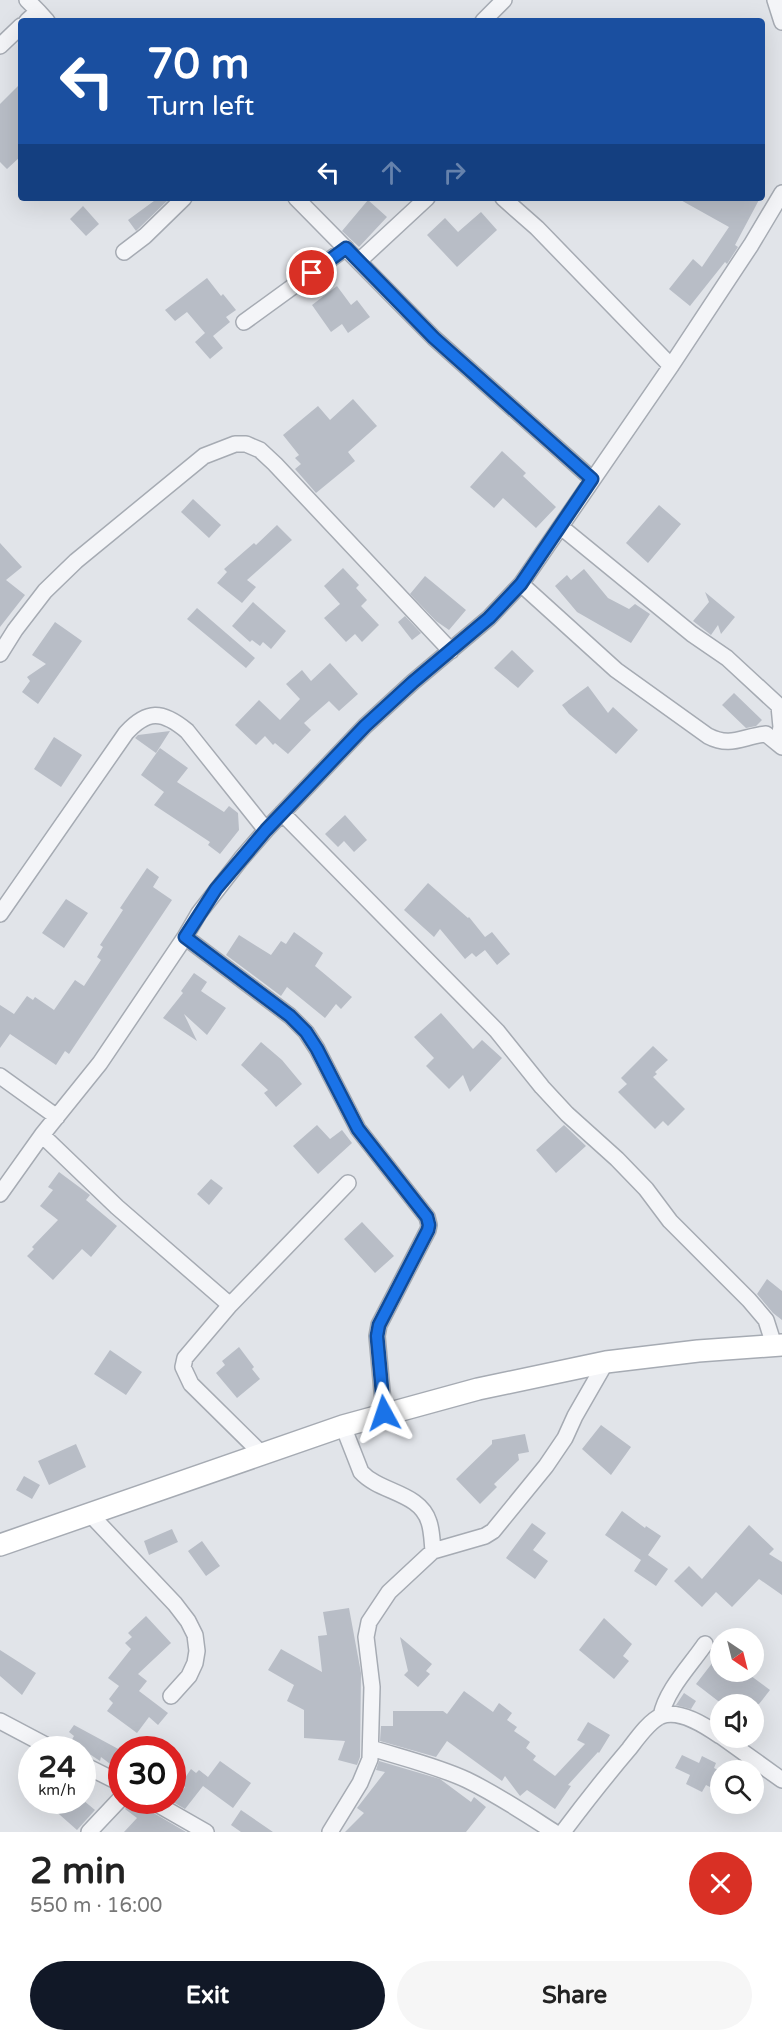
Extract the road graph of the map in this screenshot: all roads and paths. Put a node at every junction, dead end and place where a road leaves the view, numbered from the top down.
1 (504, 0) edge
2 (775, 0) edge
3 (486, 18) edge
4 (782, 22) edge
5 (18, 29) edge
6 (0, 46) edge
7 (782, 194) edge
8 (181, 201) edge
9 (299, 201) edge
10 (424, 201) edge
11 (506, 201) edge
12 (346, 248) junction
13 (124, 252) dead end
14 (359, 261) junction
15 (244, 322) dead end
16 (671, 366) junction
17 (592, 479) junction
18 (561, 527) junction
19 (521, 584) junction
20 (451, 651) junction
21 (0, 654) edge
22 (780, 745) edge
23 (282, 813) junction
24 (266, 830) junction
25 (0, 914) edge
26 (185, 937) junction
27 (0, 1076) edge
28 (57, 1117) junction
29 (42, 1136) junction
30 (348, 1183) dead end
31 (0, 1194) edge
32 (230, 1305) junction
33 (778, 1345) edge
34 (606, 1362) junction
35 (384, 1413) junction
36 (343, 1426) junction
37 (261, 1453) junction
38 (90, 1514) junction
39 (0, 1545) edge
40 (433, 1551) junction
41 (705, 1644) dead end
42 (171, 1696) dead end
43 (661, 1716) junction
44 (0, 1721) edge
45 (710, 1728) edge
46 (28, 1736) edge
47 (371, 1748) junction
48 (738, 1748) edge
49 (782, 1780) edge
50 (108, 1812) edge
51 (175, 1814) edge
52 (89, 1832) edge
53 (207, 1832) edge
54 (330, 1832) edge
55 (554, 1832) edge
56 (563, 1832) edge

1 - 3 street
2 - 4 street
5 - 6 street
7 - 16 street
8 - 13 street
9 - 12 street
10 - 14 street
11 - 16 street
12 - 14 street
12 - 15 street
14 - 17 street
16 - 17 street
17 - 18 street
18 - 19 street
18 - 22 street
19 - 20 street
19 - 22 street
20 - 21 street
20 - 23 street
23 - 24 street
23 - 33 street
24 - 25 street
24 - 26 street
26 - 28 street
26 - 35 street
27 - 28 street
28 - 29 street
29 - 31 street
29 - 32 street
30 - 32 street
32 - 37 street
33 - 34 main road
34 - 35 main road
34 - 40 street
35 - 36 main road
36 - 37 main road
36 - 40 street
37 - 38 main road
38 - 39 main road
38 - 42 street
40 - 47 street
41 - 43 street
43 - 45 street
43 - 56 street
44 - 46 street
47 - 54 street
47 - 55 street
48 - 49 street
50 - 52 street
51 - 53 street

